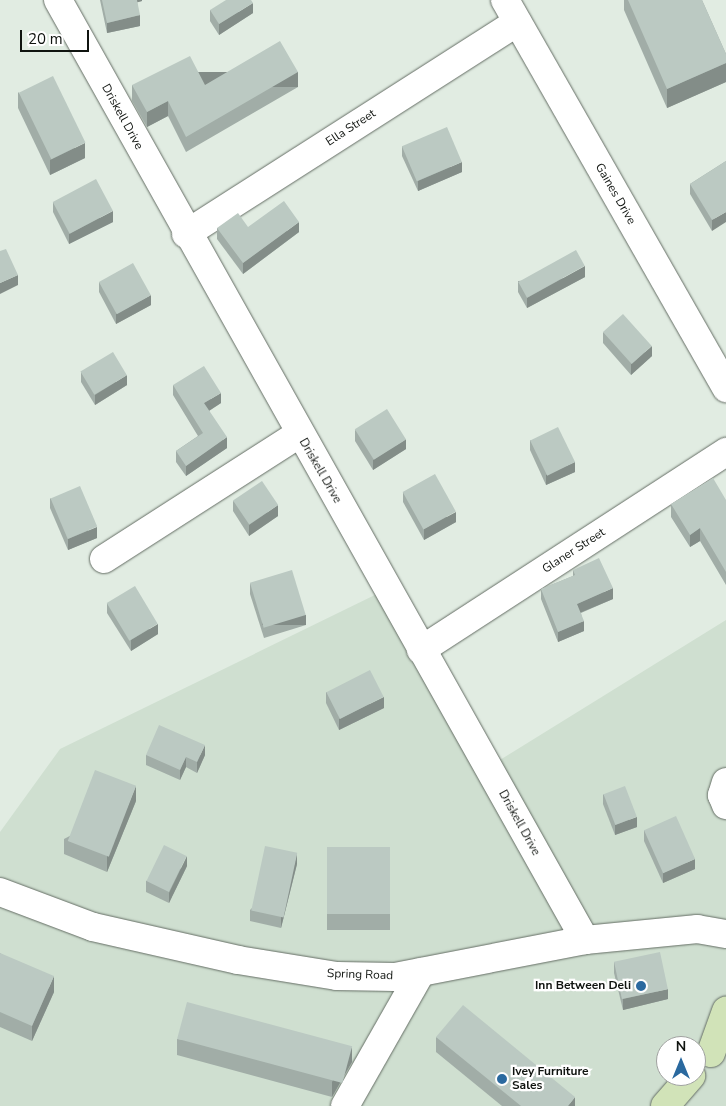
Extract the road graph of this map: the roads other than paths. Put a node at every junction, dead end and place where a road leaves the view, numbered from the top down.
1 (58, 0) edge
2 (511, 11) edge
3 (186, 234) junction
4 (726, 388) edge
5 (299, 434) junction
6 (726, 452) edge
7 (104, 559) dead end
8 (421, 650) junction
9 (726, 782) edge
10 (726, 805) edge
11 (0, 892) edge
12 (726, 934) edge
13 (585, 940) junction
14 (421, 972) junction
15 (726, 1011) edge
16 (711, 1056) edge
17 (682, 1086) edge
18 (345, 1106) edge
19 (665, 1106) edge

1 - 3 street, Driskell Drive
2 - 3 street, Ella Street
2 - 4 street, Gaines Drive
3 - 5 street, Driskell Drive
5 - 7 street
5 - 8 street, Driskell Drive
6 - 8 street, Glaner Street
8 - 13 street, Driskell Drive
9 - 10 street
11 - 14 street, Spring Road
12 - 13 street, Spring Road
13 - 14 street, Spring Road
14 - 18 street
15 - 16 main road
17 - 19 main road

